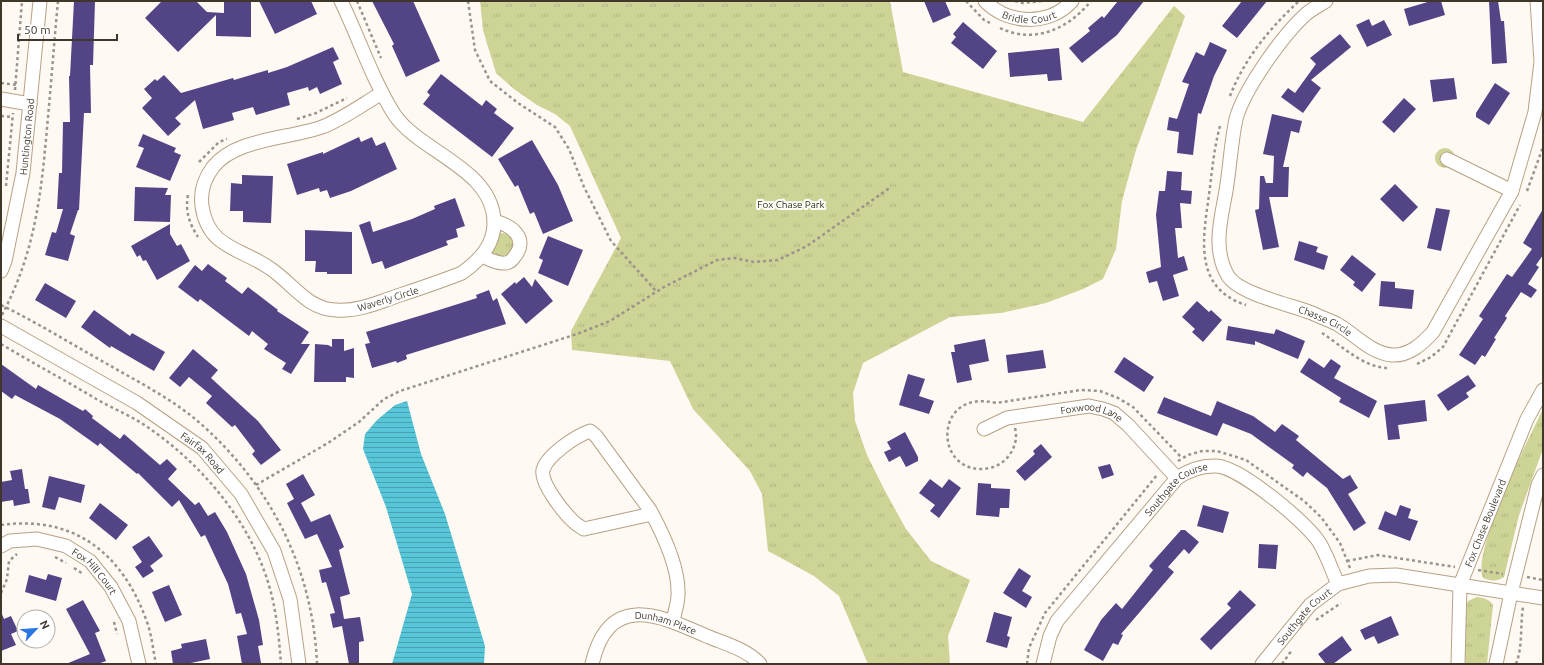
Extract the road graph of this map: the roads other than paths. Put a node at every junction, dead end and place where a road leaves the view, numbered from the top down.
1 (40, 1) edge
2 (341, 1) edge
3 (985, 1) edge
4 (1072, 1) edge
5 (1326, 1) edge
6 (1536, 1) edge
7 (1542, 62) edge
8 (382, 93) junction
9 (1, 99) edge
10 (30, 104) junction
11 (1447, 159) dead end
12 (1512, 191) junction
13 (494, 221) junction
14 (482, 256) junction
15 (1, 271) edge
16 (1, 326) edge
17 (1543, 390) edge
18 (984, 429) dead end
19 (1543, 475) edge
20 (1176, 478) junction
21 (652, 514) junction
22 (1, 546) edge
23 (1338, 584) junction
24 (1460, 585) junction
25 (1511, 593) junction
26 (1543, 598) edge
27 (673, 621) junction
28 (139, 664) edge
29 (300, 664) edge
30 (592, 664) edge
31 (760, 664) edge
32 (1043, 664) edge
33 (1262, 664) edge
34 (1458, 664) edge
35 (1496, 664) edge

1 - 10 street, Huntington Road
2 - 8 street, Waverly Circle
3 - 4 street, Bridle Court
5 - 12 street, Chasse Circle
6 - 7 street, Chasse Circle
7 - 12 street, Chasse Circle
8 - 13 street, Waverly Circle
8 - 14 street, Waverly Circle
9 - 10 street
10 - 15 street, Huntington Road
11 - 12 street
13 - 14 street, Waverly Circle
13 - 14 street
16 - 29 street, Fairfax Road
17 - 24 street, Fox Chase Boulevard
18 - 20 street, Foxwood Lane
19 - 25 street
20 - 23 street, Southgate Course
20 - 32 street, Southgate Course
21 - 21 street
21 - 27 street
22 - 28 street, Fox Hill Court
23 - 24 street, Southgate Court
23 - 33 street, Southgate Court
24 - 25 street
24 - 34 street, Fox Chase Boulevard
25 - 26 street
25 - 35 street
27 - 30 street, Dunham Place
27 - 31 street, Dunham Place

